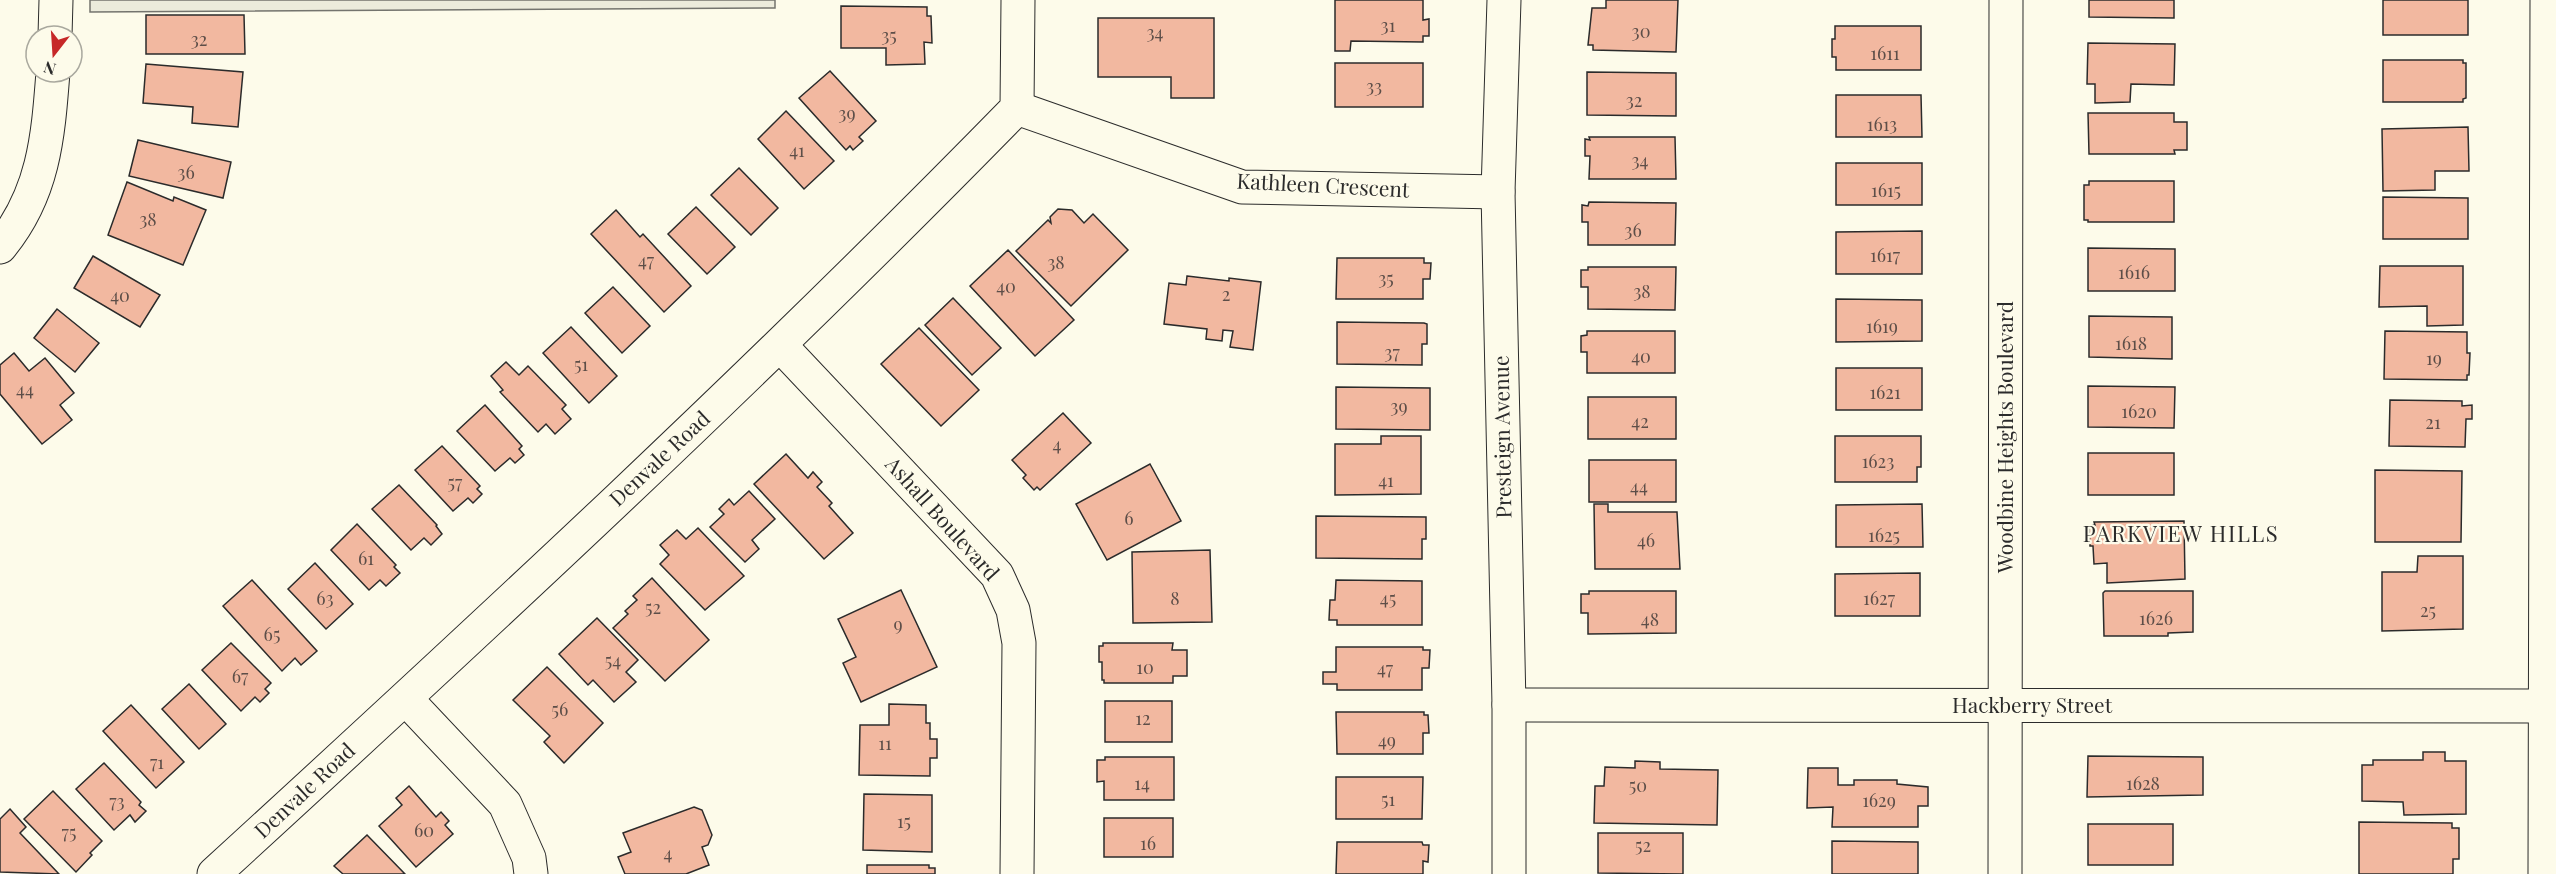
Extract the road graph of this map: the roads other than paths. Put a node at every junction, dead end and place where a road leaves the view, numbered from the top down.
1 (56, 0) edge
2 (1018, 0) edge
3 (1504, 0) edge
4 (2006, 0) edge
5 (2547, 0) edge
6 (55, 24) edge
7 (52, 84) edge
8 (1017, 108) junction
9 (1498, 192) junction
10 (0, 247) edge
11 (780, 345) junction
12 (406, 699) junction
13 (1509, 705) junction
14 (2007, 706) junction
15 (2550, 706) edge
16 (214, 874) edge
17 (531, 874) edge
18 (1017, 874) edge
19 (1509, 874) edge
20 (2005, 874) edge
21 (2545, 874) edge

1 - 6 street
2 - 8 street
3 - 9 street, Presteign Avenue
4 - 14 street, Woodbine Heights Boulevard
5 - 15 street
7 - 10 street
8 - 9 street, Kathleen Crescent
8 - 11 street, Denvale Road
9 - 13 street, Presteign Avenue
11 - 12 street, Denvale Road
11 - 18 street, Ashall Boulevard
12 - 16 street, Denvale Road
12 - 17 street
13 - 14 street, Hackberry Street
13 - 19 street, Presteign Avenue
14 - 15 street, Hackberry Street
14 - 20 street, Woodbine Heights Boulevard
15 - 21 street

